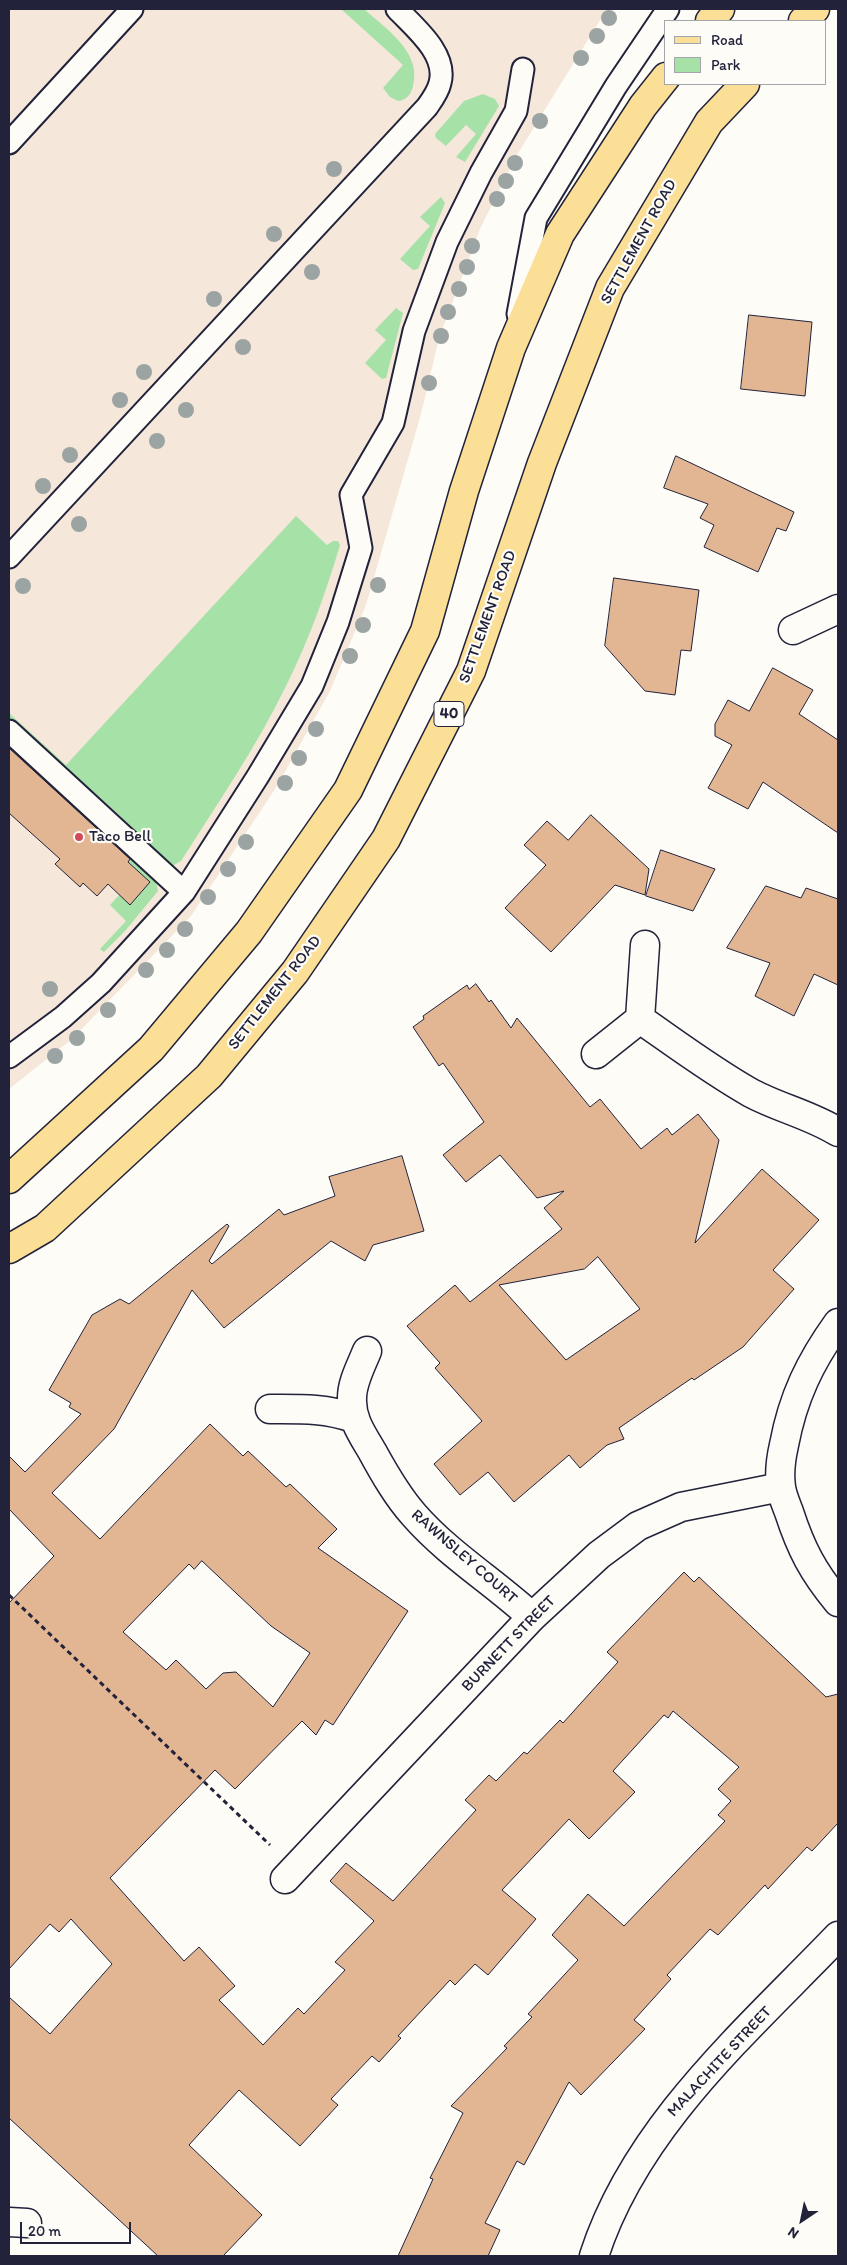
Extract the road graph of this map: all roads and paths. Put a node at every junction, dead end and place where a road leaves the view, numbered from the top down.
1 (132, 9) edge
2 (397, 9) edge
3 (668, 9) edge
4 (720, 9) edge
5 (815, 9) edge
6 (711, 20) edge
7 (804, 20) edge
8 (523, 69) dead end
9 (664, 79) edge
10 (743, 85) edge
11 (9, 143) edge
12 (511, 348) junction
13 (9, 557) edge
14 (838, 609) edge
15 (793, 630) dead end
16 (9, 731) edge
17 (184, 892) junction
18 (645, 945) dead end
19 (640, 1019) junction
20 (596, 1054) dead end
21 (9, 1057) edge
22 (838, 1132) edge
23 (9, 1178) edge
24 (9, 1249) edge
25 (838, 1323) edge
26 (367, 1351) dead end
27 (270, 1409) dead end
28 (353, 1418) junction
29 (781, 1487) junction
30 (9, 1595) edge
31 (838, 1602) edge
32 (532, 1617) junction
33 (291, 1874) joint
34 (838, 1936) edge
35 (594, 2256) edge

1 - 11 lane
2 - 13 lane
3 - 12 lane
4 - 6 main road
5 - 7 main road
8 - 17 lane
9 - 12 main road
10 - 24 main road, SETTLEMENT ROAD / 40
12 - 23 main road
14 - 15 street
16 - 17 lane
17 - 21 lane
18 - 19 street
19 - 20 street
19 - 22 street
25 - 29 street
26 - 28 street
27 - 28 street
28 - 32 street, RAWNSLEY COURT
29 - 31 street
29 - 32 street, BURNETT STREET
30 - 33 path
32 - 33 street, BURNETT STREET
34 - 35 street, MALACHITE STREET

